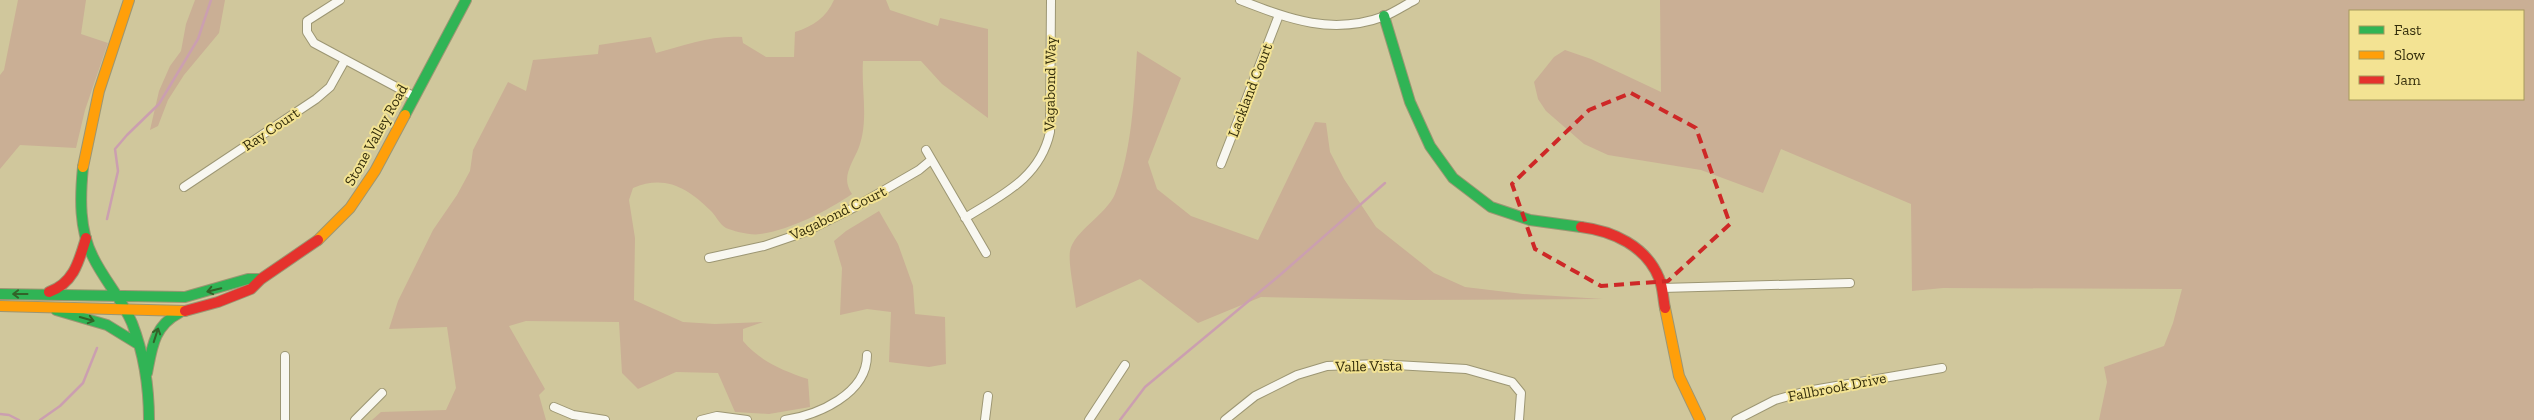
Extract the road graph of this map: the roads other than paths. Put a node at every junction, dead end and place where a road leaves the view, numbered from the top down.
1 (129, 0) edge
2 (340, 0) edge
3 (466, 0) edge
4 (1051, 0) edge
5 (1240, 0) edge
6 (1415, 0) edge
7 (1279, 15) junction
8 (1384, 16) junction
9 (346, 60) junction
10 (415, 97) junction
11 (926, 150) dead end
12 (931, 160) junction
13 (1222, 164) dead end
14 (184, 187) dead end
15 (965, 218) junction
16 (87, 237) junction
17 (986, 253) dead end
18 (709, 258) dead end
19 (261, 279) junction
20 (1850, 283) dead end
21 (1662, 288) junction
22 (0, 294) edge
23 (40, 294) junction
24 (118, 297) junction
25 (0, 306) edge
26 (40, 306) junction
27 (125, 311) junction
28 (184, 311) junction
29 (138, 344) junction
30 (867, 355) dead end
31 (285, 356) dead end
32 (1125, 365) dead end
33 (1942, 368) dead end
34 (147, 374) junction
35 (382, 392) dead end
36 (988, 396) dead end
37 (554, 407) dead end
38 (149, 420) edge
39 (285, 420) edge
40 (354, 420) edge
41 (605, 420) edge
42 (701, 420) edge
43 (747, 420) edge
44 (785, 420) edge
45 (985, 420) edge
46 (1089, 420) edge
47 (1225, 420) edge
48 (1518, 420) edge
49 (1700, 420) edge
50 (1736, 420) edge

1 - 16 street
2 - 9 street
3 - 10 street, Stone Valley Road
4 - 15 street, Vagabond Way
5 - 7 street
6 - 8 street
7 - 8 street
7 - 13 street, Lackland Court
8 - 21 street
9 - 10 street
9 - 14 street, Ray Court
10 - 19 street, Stone Valley Road
11 - 12 street
12 - 15 street
12 - 18 street, Vagabond Court
15 - 17 street
16 - 23 street
16 - 24 street
19 -> 24 street, Stone Valley Road
19 - 28 street, Stone Valley Road
20 - 21 street
21 - 49 street
23 -> 22 street, Stone Valley Road
23 - 24 street, Stone Valley Road
24 - 27 street
25 - 26 street, Stone Valley Road
26 - 27 street, Stone Valley Road
26 -> 29 street
27 - 28 street, Stone Valley Road
27 - 29 street
34 -> 28 street
29 - 34 street
30 - 44 street
31 - 39 street
32 - 46 street
33 - 50 street, Fallbrook Drive
34 - 38 street
35 - 40 street
36 - 45 street
37 - 41 street
42 - 43 street
47 - 48 street, Valle Vista

